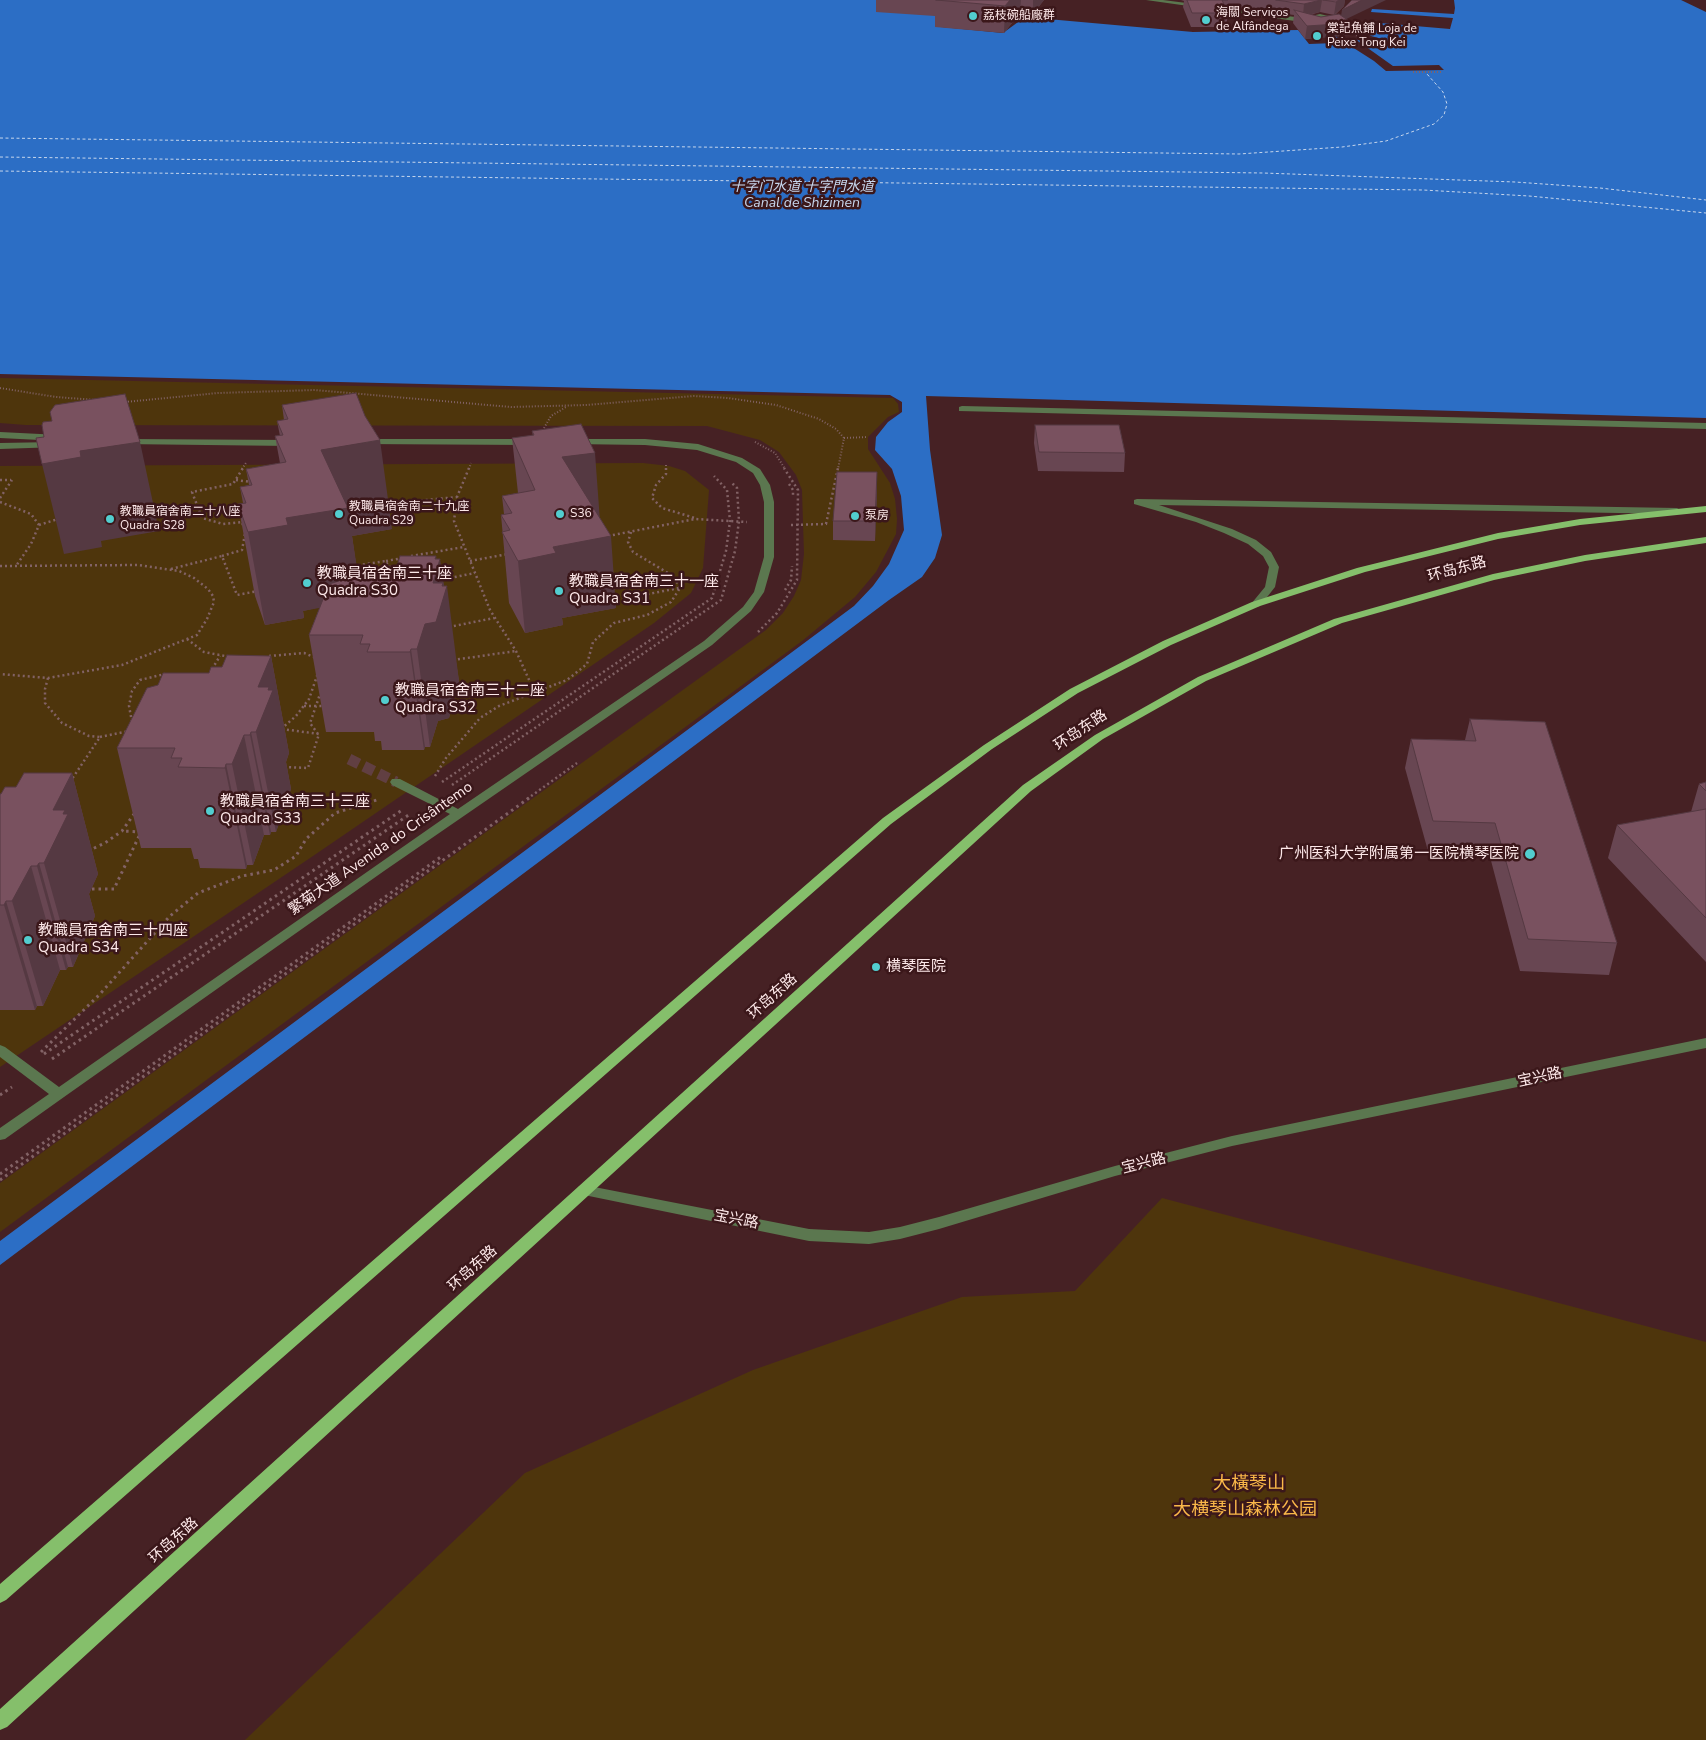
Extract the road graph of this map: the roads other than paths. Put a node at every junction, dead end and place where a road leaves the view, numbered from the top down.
1 (1149, 0) edge
2 (1342, 14) edge
3 (962, 409) dead end
4 (1706, 426) edge
5 (0, 435) edge
6 (119, 442) edge
7 (306, 442) edge
8 (354, 442) edge
9 (538, 442) edge
10 (568, 442) edge
11 (0, 446) edge
12 (1706, 509) edge
13 (1682, 511) junction
14 (1706, 540) edge
15 (1256, 604) junction
16 (396, 782) tunnel mouth
17 (459, 814) junction
18 (1706, 1043) edge
19 (0, 1050) edge
20 (59, 1094) junction
21 (0, 1135) edge
22 (584, 1190) junction
23 (0, 1595) edge
24 (0, 1722) edge

1 - 2 street
3 - 4 street
5 - 11 street
6 - 7 street
8 - 9 street
10 - 17 street, 繁菊大道 Avenida do Crisântemo
12 - 13 main road, 环岛东路
13 - 15 main road, 环岛东路
13 - 15 street
14 - 22 main road, 环岛东路
15 - 23 main road, 环岛东路
16 - 17 street
17 - 20 street, 繁菊大道 Avenida do Crisântemo
18 - 22 street, 宝兴路
19 - 20 street
20 - 21 street, 繁菊大道 Avenida do Crisântemo
22 - 24 main road, 环岛东路

